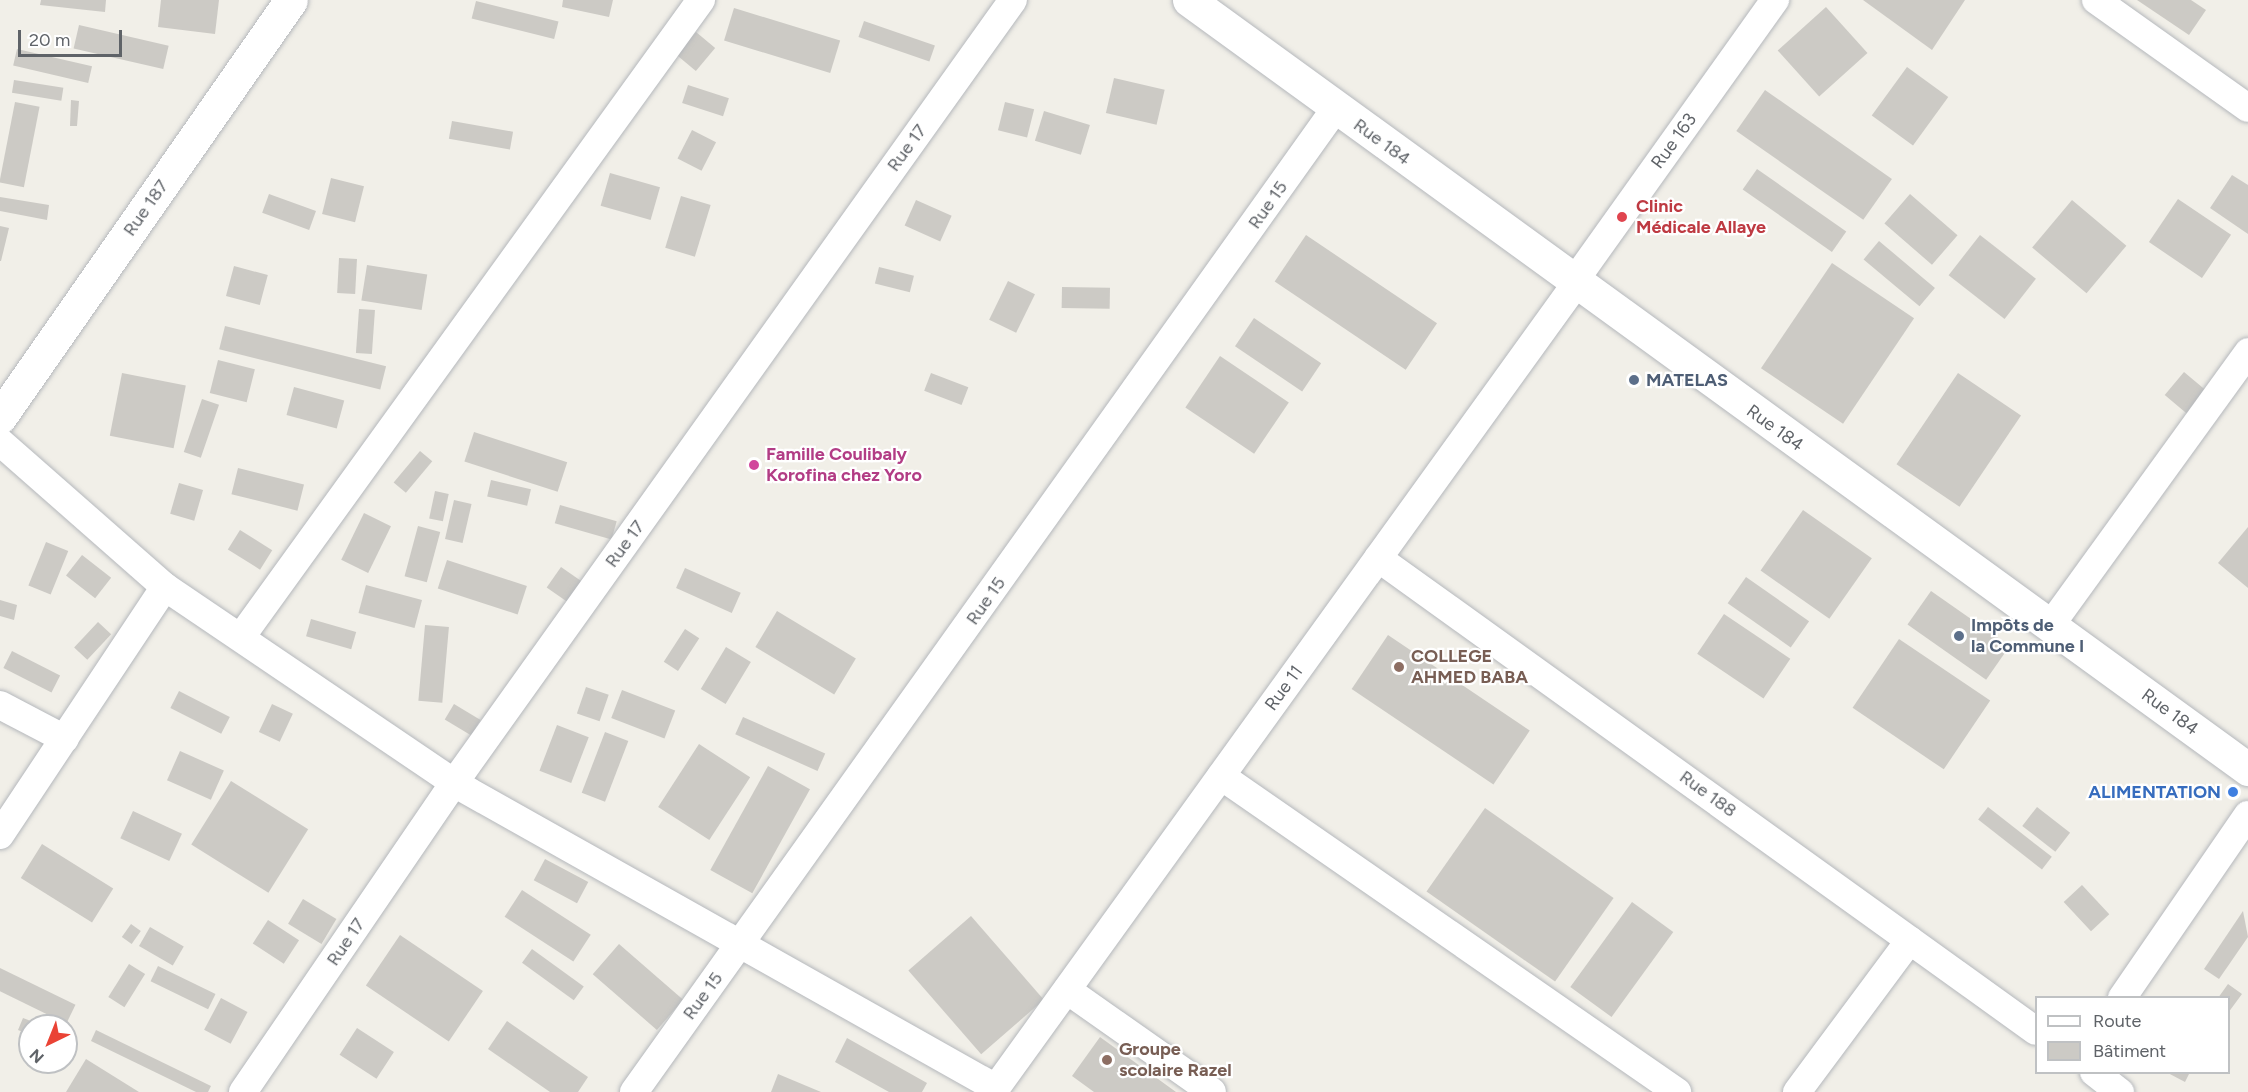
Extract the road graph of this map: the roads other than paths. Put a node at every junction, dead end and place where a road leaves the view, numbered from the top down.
1 (291, 0) edge
2 (701, 0) edge
3 (1013, 0) edge
4 (1189, 0) edge
5 (1775, 0) edge
6 (2097, 0) edge
7 (1336, 108) junction
8 (2248, 108) edge
9 (1574, 284) junction
10 (2248, 352) edge
11 (0, 417) edge
12 (0, 442) edge
13 (1378, 558) junction
14 (165, 587) junction
15 (2050, 626) junction
16 (241, 638) junction
17 (0, 705) edge
18 (65, 739) junction
19 (2248, 769) edge
20 (1221, 776) junction
21 (454, 783) junction
22 (2248, 815) edge
23 (0, 835) edge
24 (1910, 940) junction
25 (741, 944) junction
26 (1067, 990) junction
27 (2123, 996) edge
28 (2035, 1030) edge
29 (2096, 1074) edge
30 (995, 1090) edge
31 (243, 1092) edge
32 (634, 1092) edge
33 (1212, 1092) edge
34 (1677, 1092) edge
35 (1797, 1092) edge
36 (2119, 1092) edge

1 - 11 street, Rue 187
2 - 16 street
3 - 21 street, Rue 17
4 - 7 street, Rue 184
5 - 9 street, Rue 163
6 - 8 street
7 - 9 street, Rue 184
7 - 25 street, Rue 15
9 - 13 street, Rue 11
9 - 15 street, Rue 184
10 - 15 street
12 - 14 street
13 - 20 street, Rue 11
13 - 24 street, Rue 188
14 - 16 street
14 - 18 street
15 - 19 street, Rue 184
16 - 21 street
17 - 18 street
18 - 23 street
20 - 26 street, Rue 11
20 - 34 street
21 - 25 street
21 - 31 street, Rue 17
22 - 27 street
24 - 28 street, Rue 188
24 - 35 street
25 - 30 street
25 - 32 street, Rue 15
26 - 30 street, Rue 11
26 - 33 street
29 - 36 street

